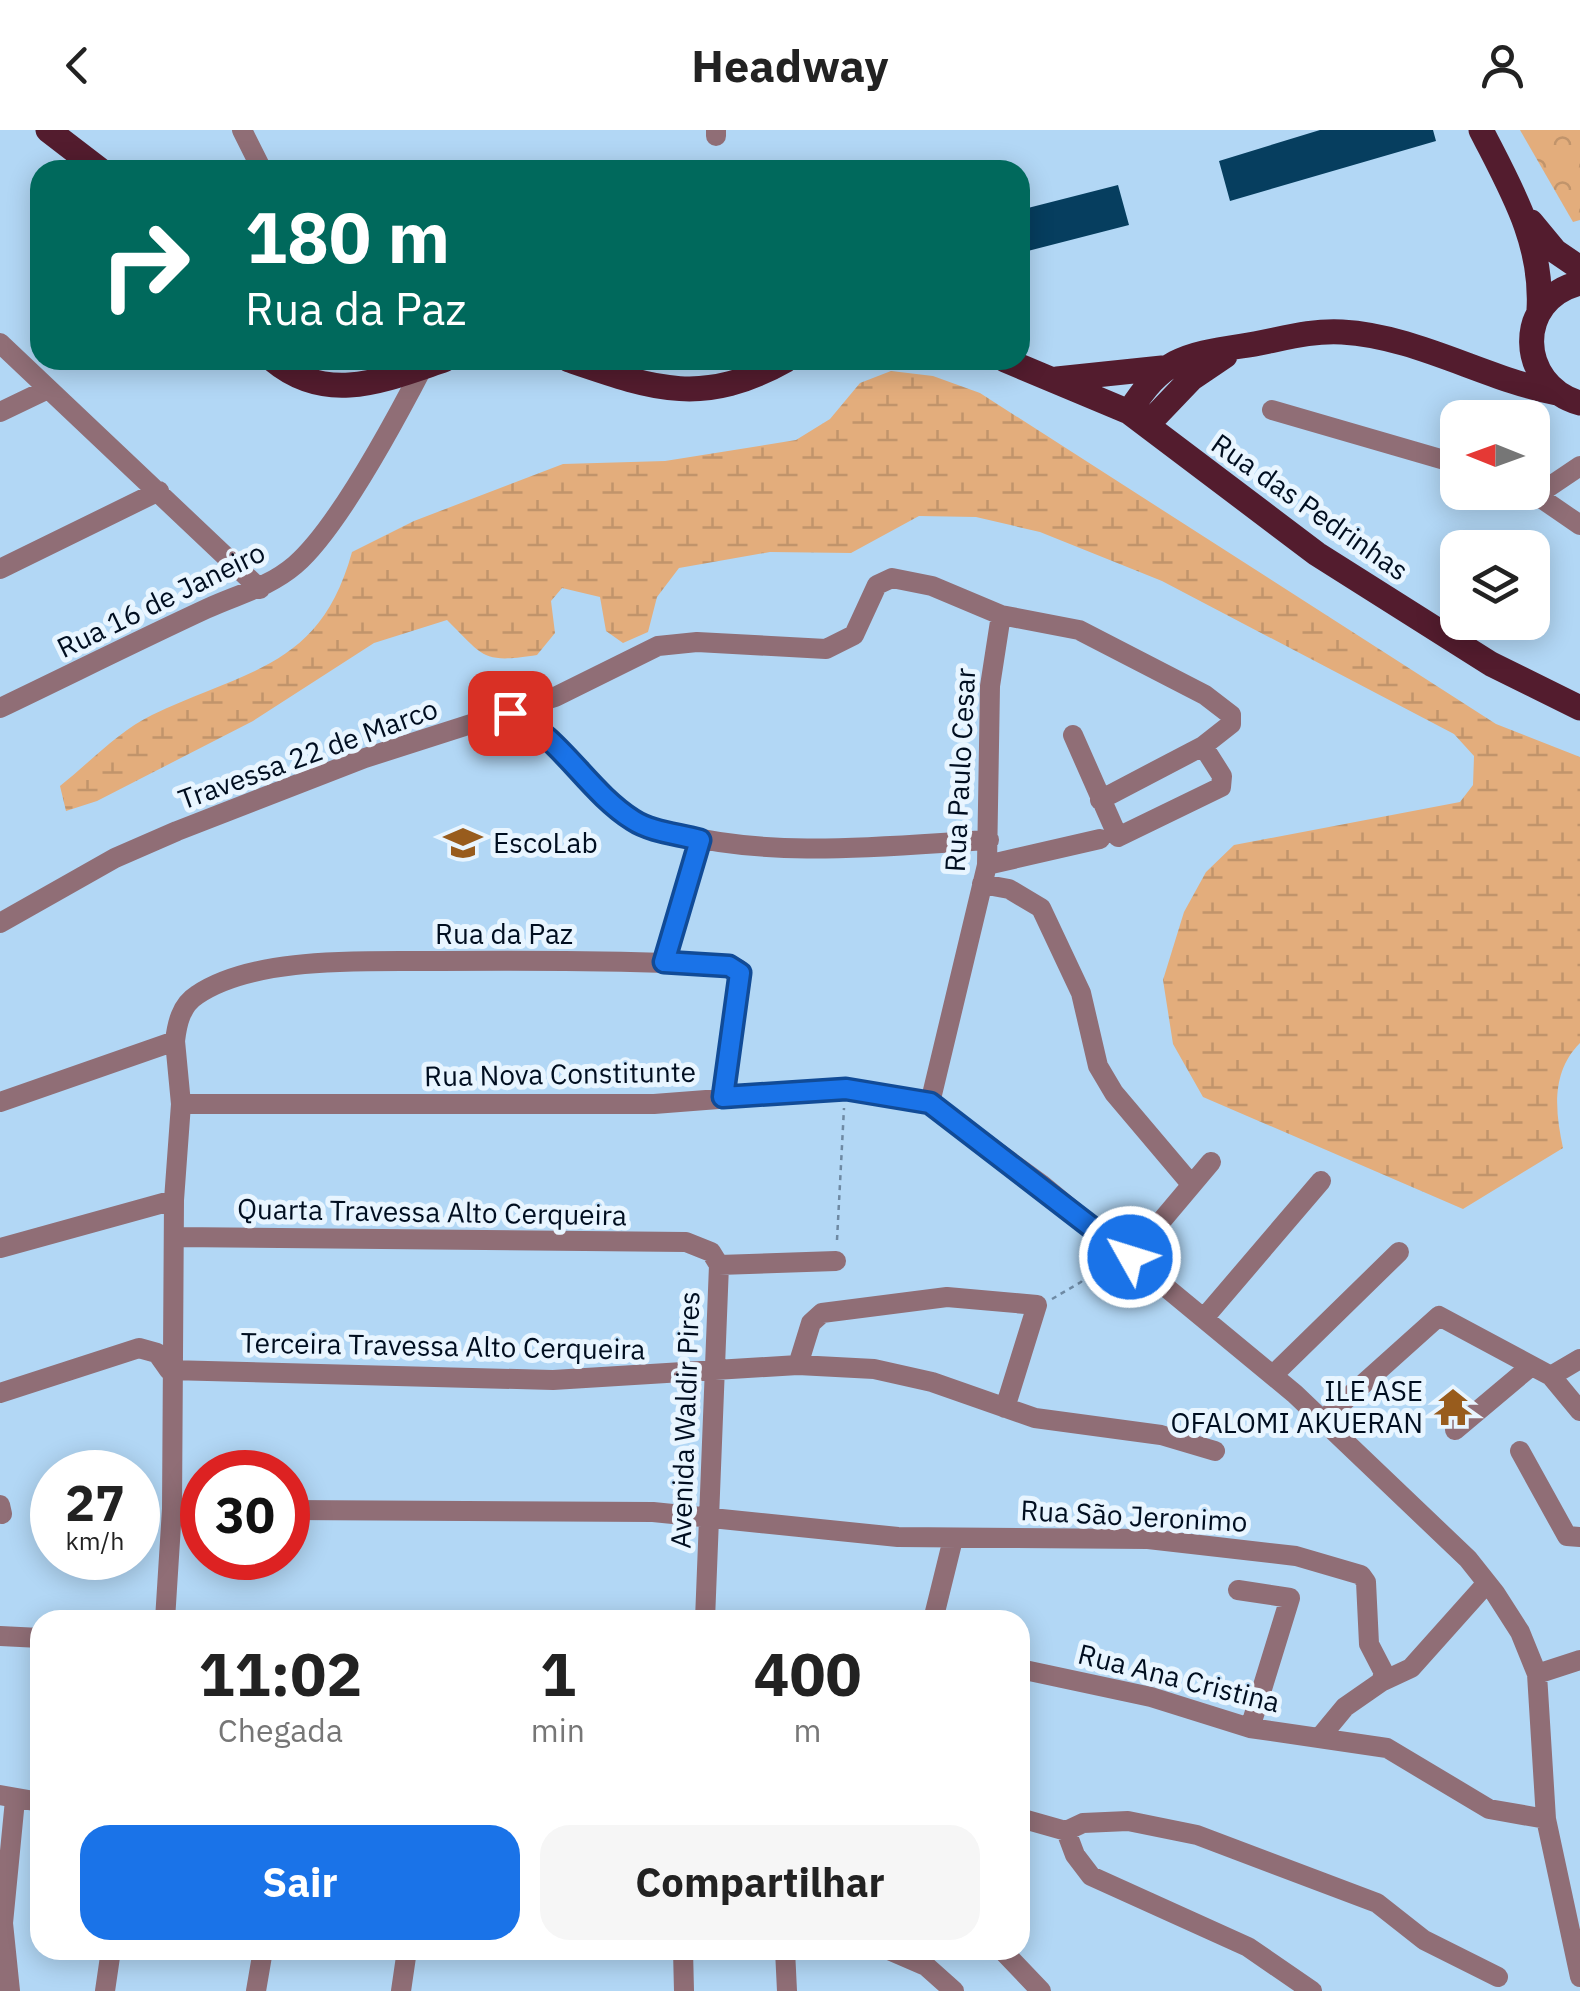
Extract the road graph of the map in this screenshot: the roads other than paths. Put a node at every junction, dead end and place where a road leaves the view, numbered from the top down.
1 (48, 130) edge
2 (242, 130) edge
3 (1481, 130) edge
4 (87, 160) edge
5 (257, 160) edge
6 (1522, 210) junction
7 (1580, 268) edge
8 (1580, 283) edge
9 (1540, 310) junction
10 (1530, 336) junction
11 (0, 344) edge
12 (1247, 346) junction
13 (1162, 368) junction
14 (1473, 368) junction
15 (288, 370) edge
16 (412, 370) edge
17 (429, 370) edge
18 (599, 370) edge
19 (766, 370) edge
20 (1030, 370) edge
21 (1055, 379) junction
22 (1181, 388) junction
23 (48, 389) junction
24 (1568, 398) edge
25 (1272, 410) dead end
26 (0, 412) edge
27 (1138, 419) junction
28 (1182, 453) junction
29 (1440, 459) edge
30 (1580, 466) edge
31 (1550, 485) edge
32 (159, 492) junction
33 (1550, 504) edge
34 (1580, 525) edge
35 (0, 569) edge
36 (260, 589) junction
37 (1001, 615) junction
38 (0, 708) edge
39 (1580, 708) edge
40 (510, 713) junction
41 (1073, 735) dead end
42 (1203, 746) junction
43 (1100, 800) junction
44 (1107, 838) junction
45 (700, 840) junction
46 (989, 840) junction
47 (984, 875) junction
48 (0, 923) edge
49 (664, 962) junction
50 (175, 1041) junction
51 (723, 1097) junction
52 (0, 1102) edge
53 (930, 1103) junction
54 (181, 1104) junction
55 (1212, 1162) dead end
56 (1320, 1181) dead end
57 (1191, 1184) junction
58 (174, 1200) junction
59 (176, 1237) junction
60 (686, 1242) joint
61 (0, 1248) edge
62 (1398, 1252) dead end
63 (1130, 1257) junction
64 (836, 1262) road end
65 (719, 1265) junction
66 (1204, 1318) junction
67 (1580, 1359) edge
68 (798, 1365) junction
69 (1530, 1367) junction
70 (170, 1370) junction
71 (715, 1372) junction
72 (1273, 1375) junction
73 (1550, 1376) junction
74 (0, 1393) edge
75 (1005, 1408) junction
76 (1580, 1411) edge
77 (1322, 1420) junction
78 (1455, 1430) dead end
79 (1216, 1451) dead end
80 (1520, 1451) dead end
81 (172, 1509) junction
82 (180, 1509) edge
83 (310, 1510) edge
84 (708, 1515) junction
85 (953, 1538) junction
86 (1576, 1538) edge
87 (1487, 1583) junction
88 (1238, 1590) dead end
89 (166, 1610) edge
90 (705, 1610) edge
91 (935, 1610) edge
92 (0, 1636) edge
93 (30, 1638) edge
94 (1580, 1660) edge
95 (1030, 1671) edge
96 (1536, 1674) junction
97 (1382, 1682) junction
98 (1250, 1728) junction
99 (1321, 1736) junction
100 (8, 1798) edge
101 (1546, 1818) junction
102 (1030, 1821) edge
103 (1066, 1831) junction
104 (1575, 1940) edge
105 (109, 1960) edge
106 (261, 1960) edge
107 (406, 1960) edge
108 (683, 1960) edge
109 (785, 1960) edge
110 (910, 1960) edge
111 (1012, 1960) edge
112 (1498, 1977) dead end
113 (1580, 1978) edge
114 (935, 1983) edge
115 (10, 1991) edge
116 (105, 1991) edge
117 (256, 1991) edge
118 (401, 1991) edge
119 (684, 1991) edge
120 (786, 1991) edge
121 (954, 1991) edge
122 (1041, 1991) edge
123 (1312, 1991) edge

1 - 4 main road
2 - 5 street
3 - 6 main road
6 - 7 main road
6 - 9 main road
8 - 9 main road
9 - 10 main road
10 - 14 main road
10 - 24 main road
11 - 23 street
12 - 13 main road
12 - 14 main road
12 - 22 main road
13 - 21 main road
13 - 27 main road
14 - 24 main road
15 - 16 main road
17 - 36 street, Rua 16 de Janeiro
18 - 19 main road
20 - 21 main road, Rua das Pedrinhas
21 - 27 main road, Rua das Pedrinhas
22 - 27 main road
22 - 28 main road
23 - 26 street
23 - 32 street
25 - 29 street
27 - 28 main road, Rua das Pedrinhas
28 - 39 main road, Rua das Pedrinhas
30 - 31 street
32 - 35 street
32 - 36 street
33 - 34 street
36 - 38 street, Rua 16 de Janeiro
37 - 40 street, Travessa 22 de Marco
37 - 42 street, Travessa 22 de Marco
37 - 46 street, Rua Paulo Cesar
40 - 45 street
40 - 48 street, Travessa 22 de Marco
41 - 43 street
42 - 43 street
42 - 44 street
43 - 44 street
44 - 47 street
45 - 46 street
45 - 49 street
46 - 47 street, Rua Paulo Cesar
47 - 53 street, Rua Paulo Cesar
47 - 57 street
49 - 50 street, Rua da Paz
49 - 51 street, Rua da Paz
50 - 52 street
50 - 54 street
51 - 53 street, Rua Nova Constitunte
51 - 54 street, Rua Nova Constitunte
53 - 63 street, Rua Nova Constitunte
54 - 58 street
55 - 57 street
56 - 66 street
57 - 63 street
58 - 59 street
58 - 61 street
59 - 60 street, Quarta Travessa Alto Cerqueira
59 - 70 street
60 - 65 street, Avenida Waldir Pires
62 - 72 street
63 - 66 street, Rua Nova Constitunte
64 - 65 street
65 - 71 street, Avenida Waldir Pires
66 - 72 street, Rua Nova Constitunte
67 - 73 street
68 - 71 street, Terceira Travessa Alto Cerqueira
68 - 75 street, Terceira Travessa Alto Cerqueira
68 - 75 street
69 - 73 street
69 - 77 street
69 - 78 street
70 - 71 street, Terceira Travessa Alto Cerqueira
70 - 74 street
70 - 81 street
71 - 84 street, Avenida Waldir Pires
72 - 77 street, Rua Nova Constitunte
73 - 76 street
75 - 79 street, Terceira Travessa Alto Cerqueira
77 - 87 street, Rua Nova Constitunte
80 - 86 street
81 - 82 street
81 - 89 street
83 - 84 street, Rua São Jeronimo
84 - 85 street, Rua São Jeronimo
84 - 90 street, Avenida Waldir Pires
85 - 91 street
85 - 97 street, Rua São Jeronimo
87 - 96 street, Rua Nova Constitunte
87 - 97 street
88 - 98 street
92 - 93 street
94 - 96 street
95 - 98 street, Rua Ana Cristina
96 - 101 street, Rua Nova Constitunte
97 - 99 street
98 - 99 street, Rua Ana Cristina
99 - 101 street, Rua Ana Cristina
100 - 115 street
101 - 104 street, Rua Nova Constitunte
102 - 103 street
103 - 112 street
103 - 123 street
104 - 113 street, Rua Nova Constitunte
105 - 116 street
106 - 117 street
107 - 118 street
108 - 119 street
109 - 120 street
110 - 114 street
111 - 122 street
114 - 121 street

